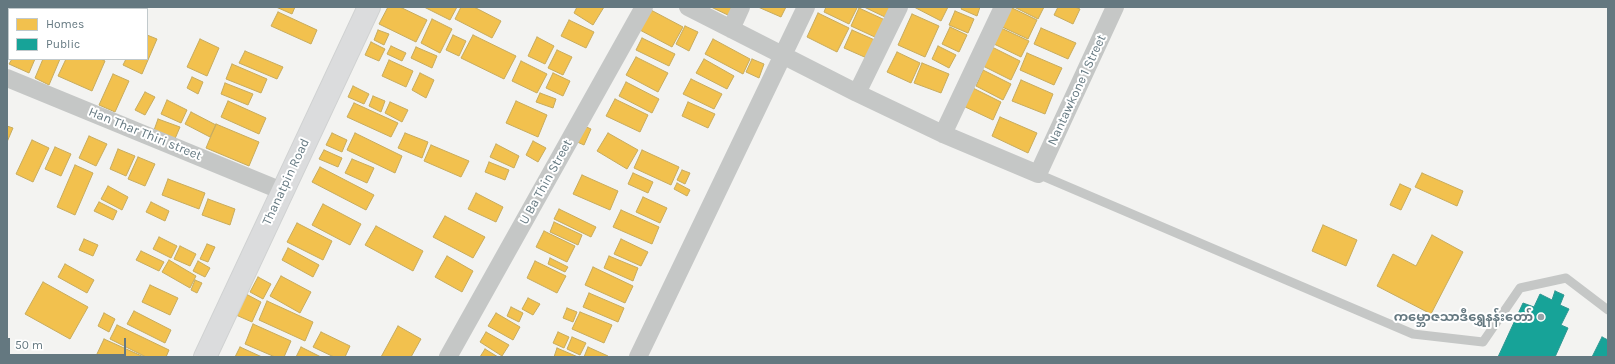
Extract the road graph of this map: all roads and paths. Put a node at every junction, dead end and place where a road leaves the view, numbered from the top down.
1 (369, 7) edge
2 (644, 7) edge
3 (688, 7) edge
4 (741, 7) edge
5 (806, 7) edge
6 (899, 7) edge
7 (1003, 7) edge
8 (1115, 7) edge
9 (731, 29) junction
10 (783, 56) junction
11 (7, 78) edge
12 (857, 93) junction
13 (943, 134) junction
14 (1038, 174) junction
15 (282, 190) junction
16 (1607, 306) edge
17 (205, 357) edge
18 (448, 357) edge
19 (638, 357) edge

1 - 15 main road, Thanatpin Road
2 - 18 street, U Ba Thin Street
3 - 9 street
4 - 9 street
5 - 10 street
6 - 12 street
7 - 13 street
8 - 14 street, Nantawkone 1 Street
9 - 10 street
10 - 12 street
10 - 19 street
11 - 15 street, Han Thar Thiri street
12 - 13 street
13 - 14 street
14 - 16 lane
15 - 17 main road, Thanatpin Road

